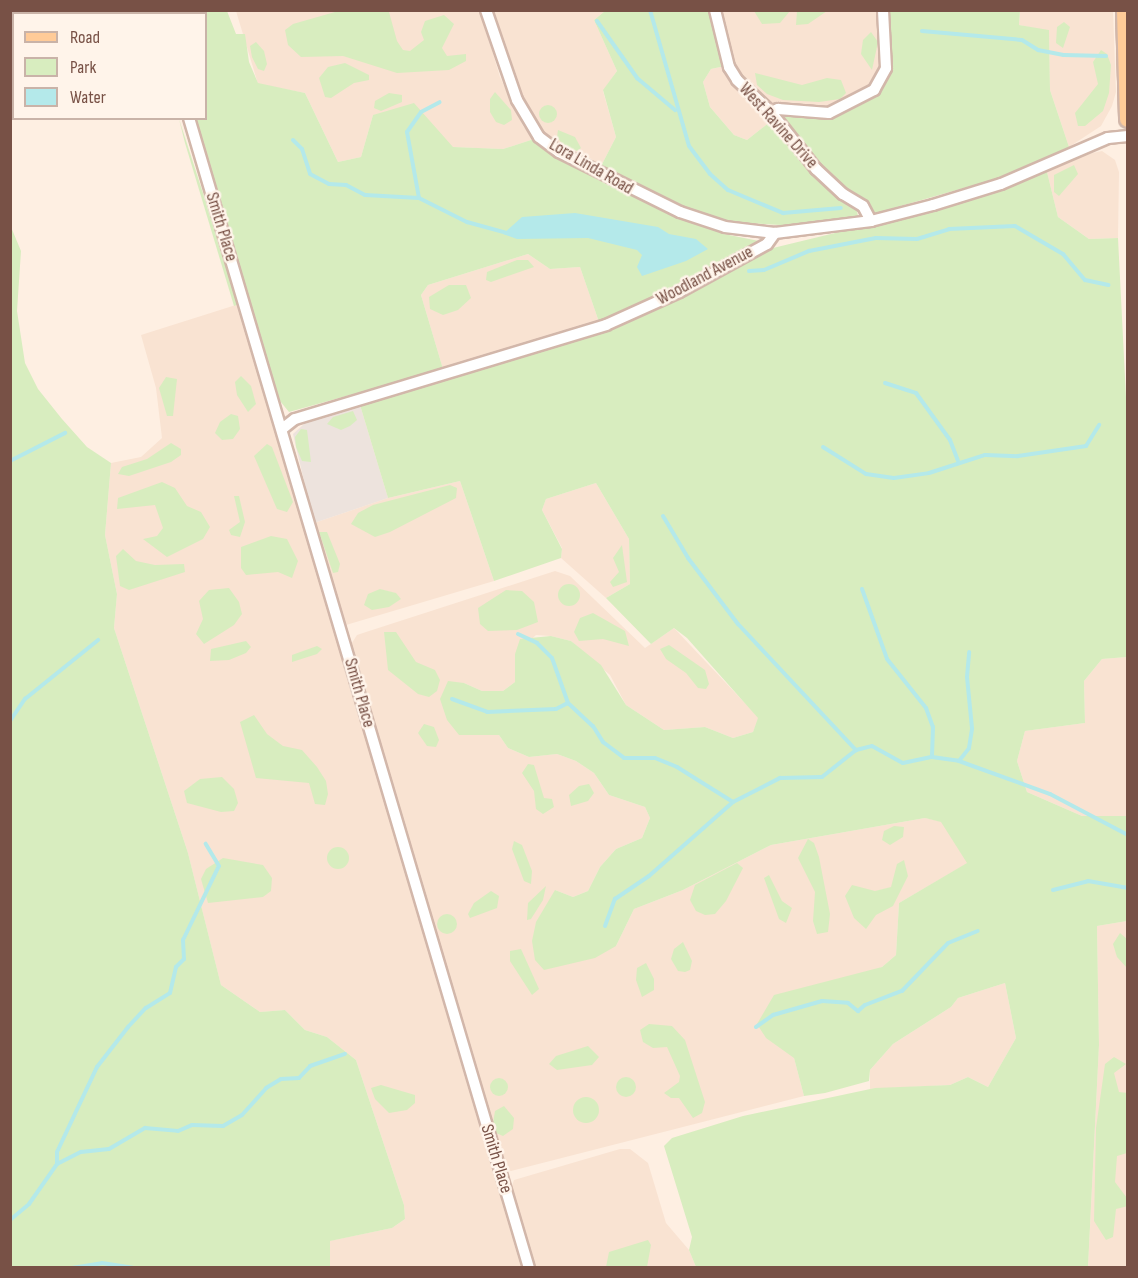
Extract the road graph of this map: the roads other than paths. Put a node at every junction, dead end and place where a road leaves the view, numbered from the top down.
1 (486, 10) edge
2 (715, 10) edge
3 (883, 10) edge
4 (1125, 10) edge
5 (771, 112) junction
6 (1128, 119) edge
7 (190, 120) edge
8 (1128, 136) edge
9 (871, 221) junction
10 (775, 233) junction
11 (282, 429) junction
12 (530, 1268) edge

1 - 10 street, Lora Linda Road
2 - 5 street, West Ravine Drive
3 - 5 street
4 - 6 main road
5 - 9 street, West Ravine Drive
7 - 11 street, Smith Place
8 - 9 street
9 - 10 street
10 - 11 street, Woodland Avenue
11 - 12 street, Smith Place

